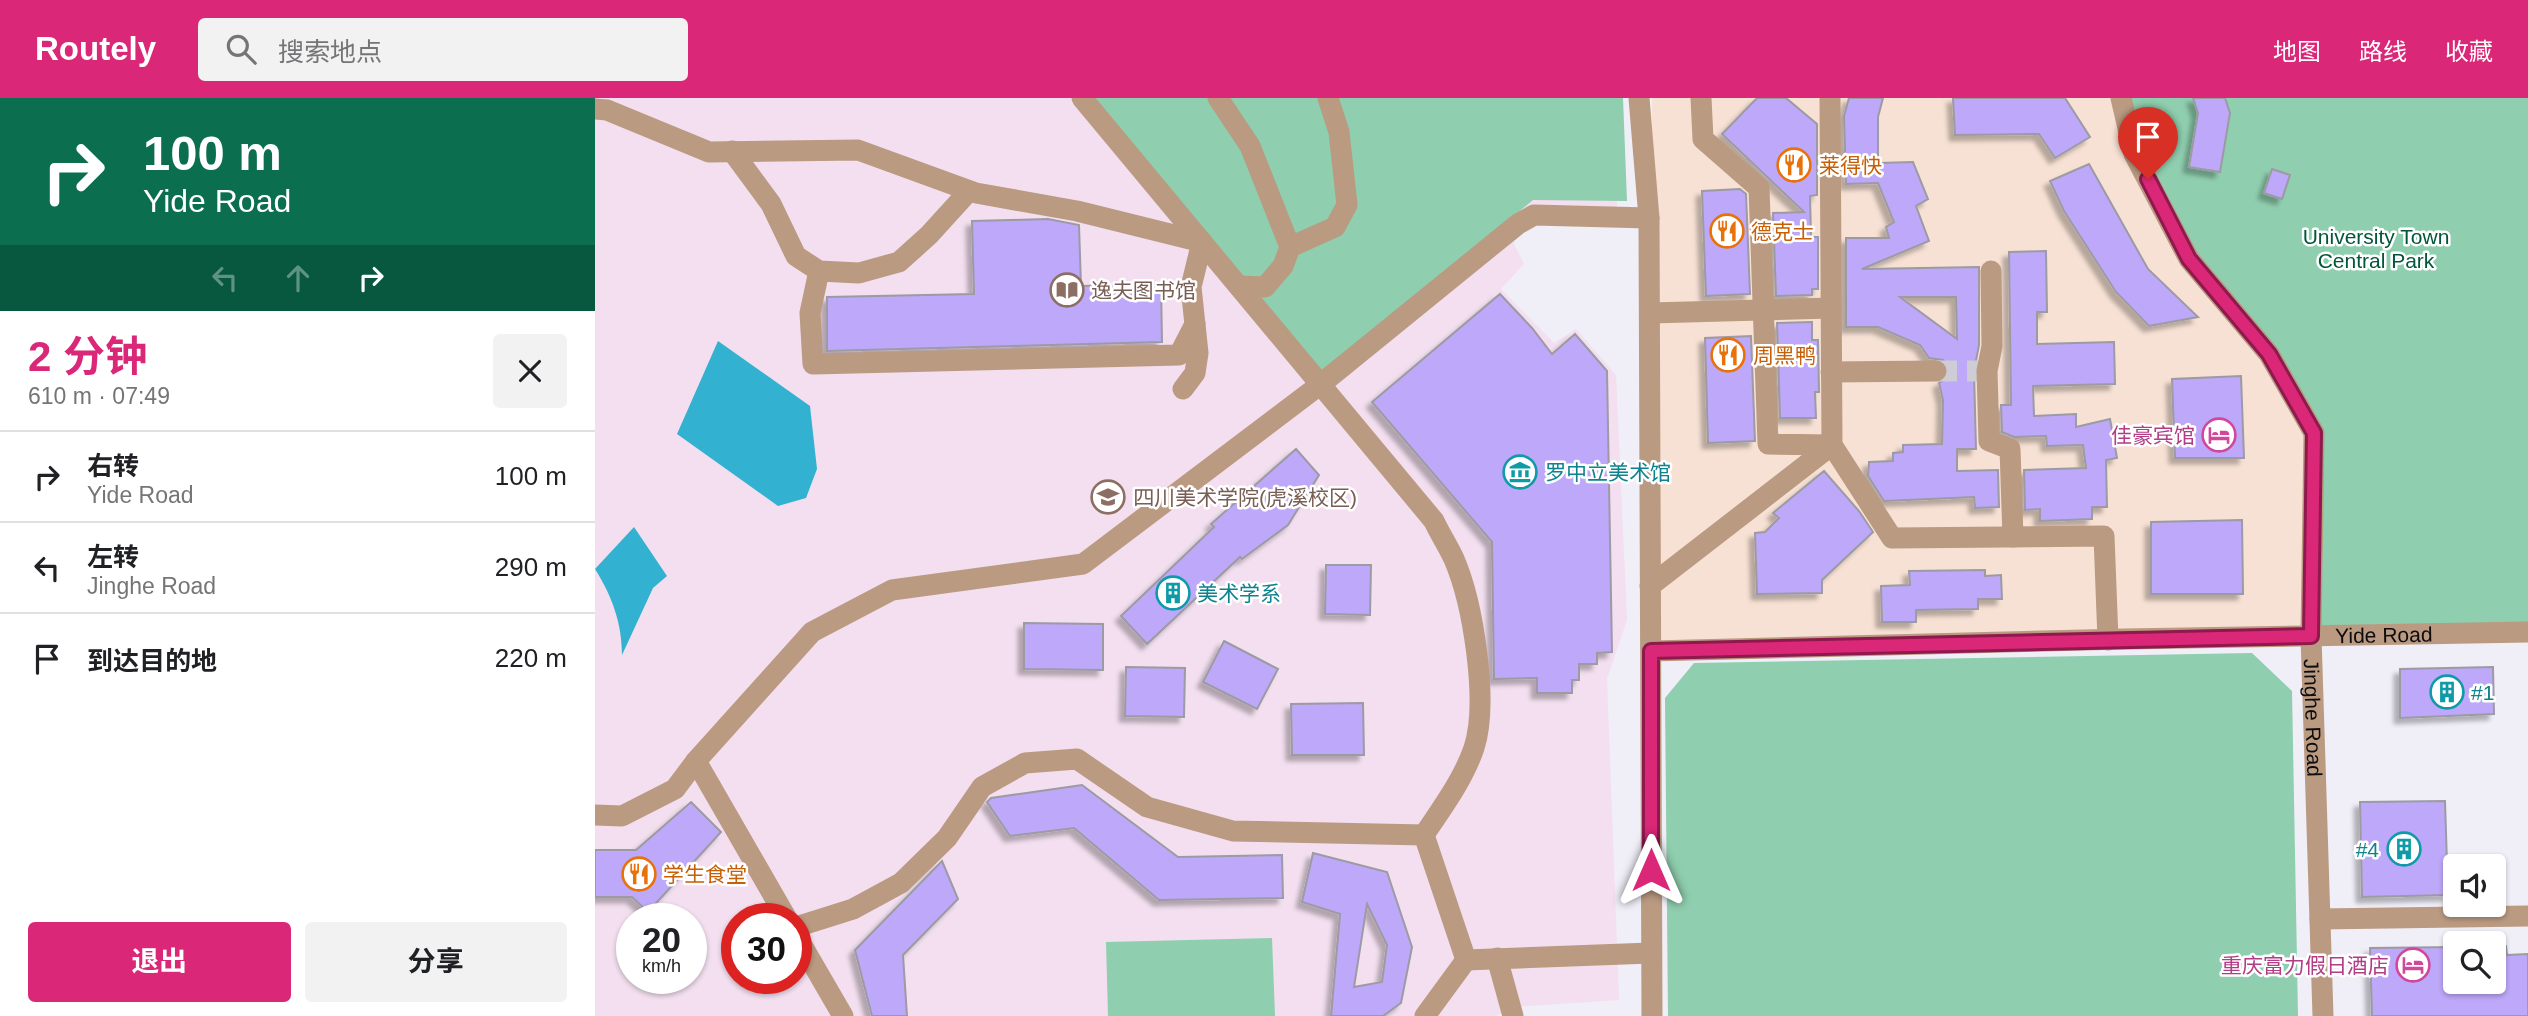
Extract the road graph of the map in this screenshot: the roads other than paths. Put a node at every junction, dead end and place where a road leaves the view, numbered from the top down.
1 (1082, 98) edge
2 (1218, 98) edge
3 (1328, 98) edge
4 (1639, 98) edge
5 (1701, 98) edge
6 (1831, 98) edge
7 (2121, 98) edge
8 (595, 109) edge
9 (732, 151) junction
10 (969, 191) junction
11 (1649, 218) junction
12 (1202, 242) junction
13 (1290, 247) junction
14 (819, 271) junction
15 (1991, 271) dead end
16 (1238, 286) junction
17 (1831, 308) junction
18 (1764, 311) junction
19 (1650, 313) junction
20 (1195, 324) junction
21 (1936, 371) tunnel mouth
22 (1831, 372) junction
23 (1321, 384) junction
24 (1183, 389) dead end
25 (1832, 445) junction
26 (2013, 537) junction
27 (1650, 586) junction
28 (2528, 632) edge
29 (2311, 636) junction
30 (2108, 640) junction
31 (1651, 651) junction
32 (696, 761) junction
33 (595, 815) edge
34 (1424, 835) junction
35 (778, 903) edge
36 (2528, 916) edge
37 (2320, 919) junction
38 (812, 922) edge
39 (1651, 953) junction
40 (1497, 958) junction
41 (1466, 960) junction
42 (812, 963) edge
43 (843, 1016) edge
44 (1425, 1016) edge
45 (1513, 1016) edge
46 (1652, 1016) edge
47 (2323, 1016) edge

1 - 12 street
2 - 13 street
3 - 13 street
4 - 11 street
5 - 18 street
6 - 17 street
7 - 29 street, Jinghe Road
8 - 9 street
9 - 10 street
9 - 14 street
10 - 12 street
10 - 14 street
11 - 19 street
11 - 23 street
12 - 16 street
12 - 20 street
13 - 16 street
14 - 20 street
15 - 26 street
16 - 23 street
17 - 18 street
17 - 22 street
18 - 19 street
18 - 25 street
19 - 27 street
20 - 24 street
21 - 22 street
22 - 25 street
23 - 32 street
23 - 34 street
25 - 26 street
25 - 27 street
26 - 30 street
27 - 31 street
28 - 29 street, Yide Road
29 - 30 street, Yide Road
29 - 37 street, Jinghe Road
30 - 31 street, Yide Road
31 - 39 street
32 - 33 street
32 - 35 street
34 - 38 street
34 - 41 street
36 - 37 street
37 - 47 street, Jinghe Road
39 - 40 street
39 - 46 street
40 - 41 street
40 - 45 street
41 - 44 street
42 - 43 street

